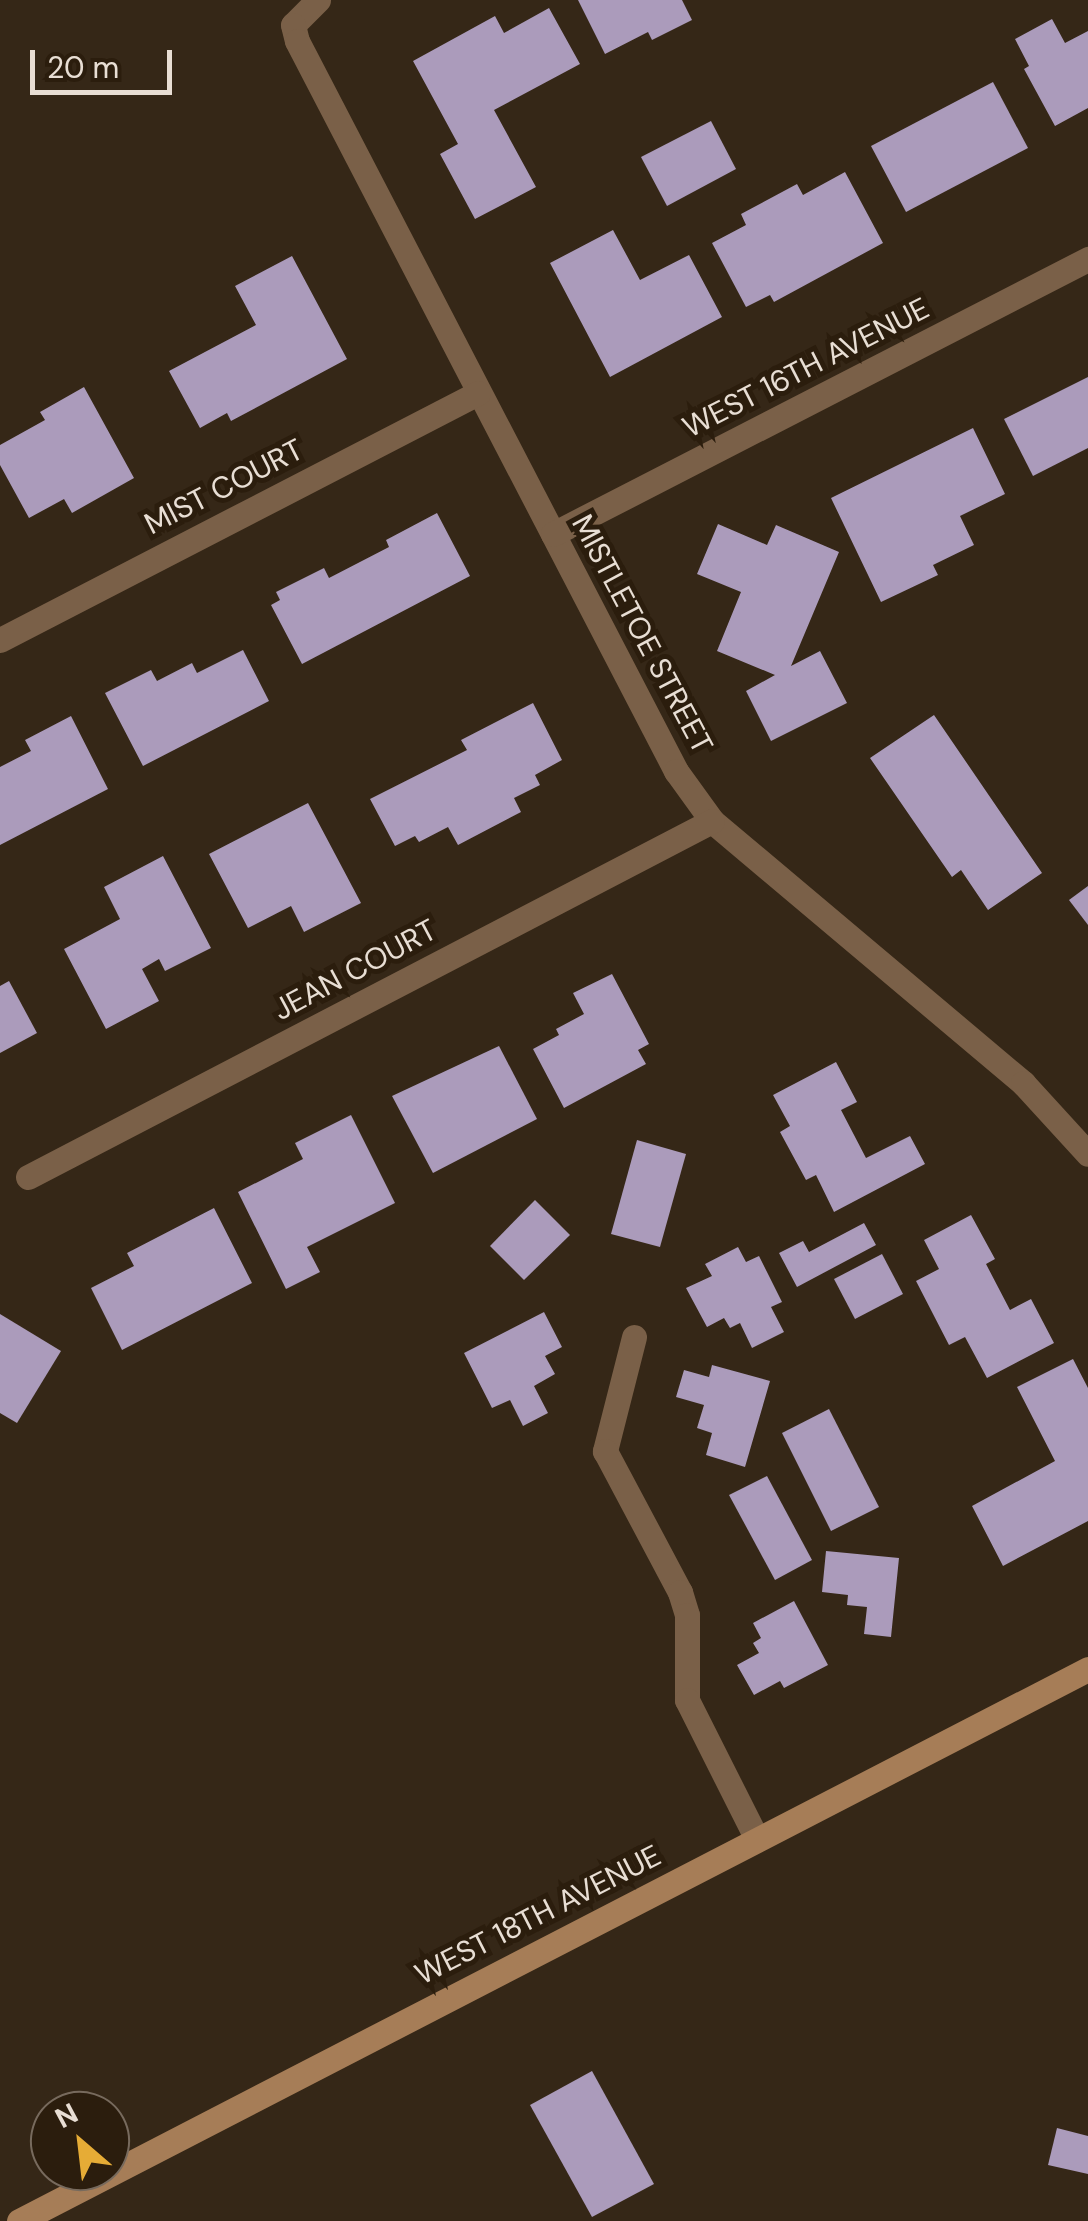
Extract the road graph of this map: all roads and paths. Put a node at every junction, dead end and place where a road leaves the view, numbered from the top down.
1 (318, 0) edge
2 (1088, 259) edge
3 (478, 393) junction
4 (553, 534) junction
5 (0, 640) edge
6 (712, 821) junction
7 (1088, 1154) edge
8 (28, 1177) dead end
9 (634, 1337) dead end
10 (1088, 1669) edge
11 (757, 1839) junction
12 (19, 2221) edge

1 - 3 street, MISTLETOE STREET
2 - 4 street, WEST 16TH AVENUE
3 - 4 street, MISTLETOE STREET
3 - 5 street, MIST COURT
4 - 6 street, MISTLETOE STREET
6 - 7 street, MISTLETOE STREET
6 - 8 street, JEAN COURT
9 - 11 street
10 - 11 main road, WEST 18TH AVENUE
11 - 12 main road, WEST 18TH AVENUE

